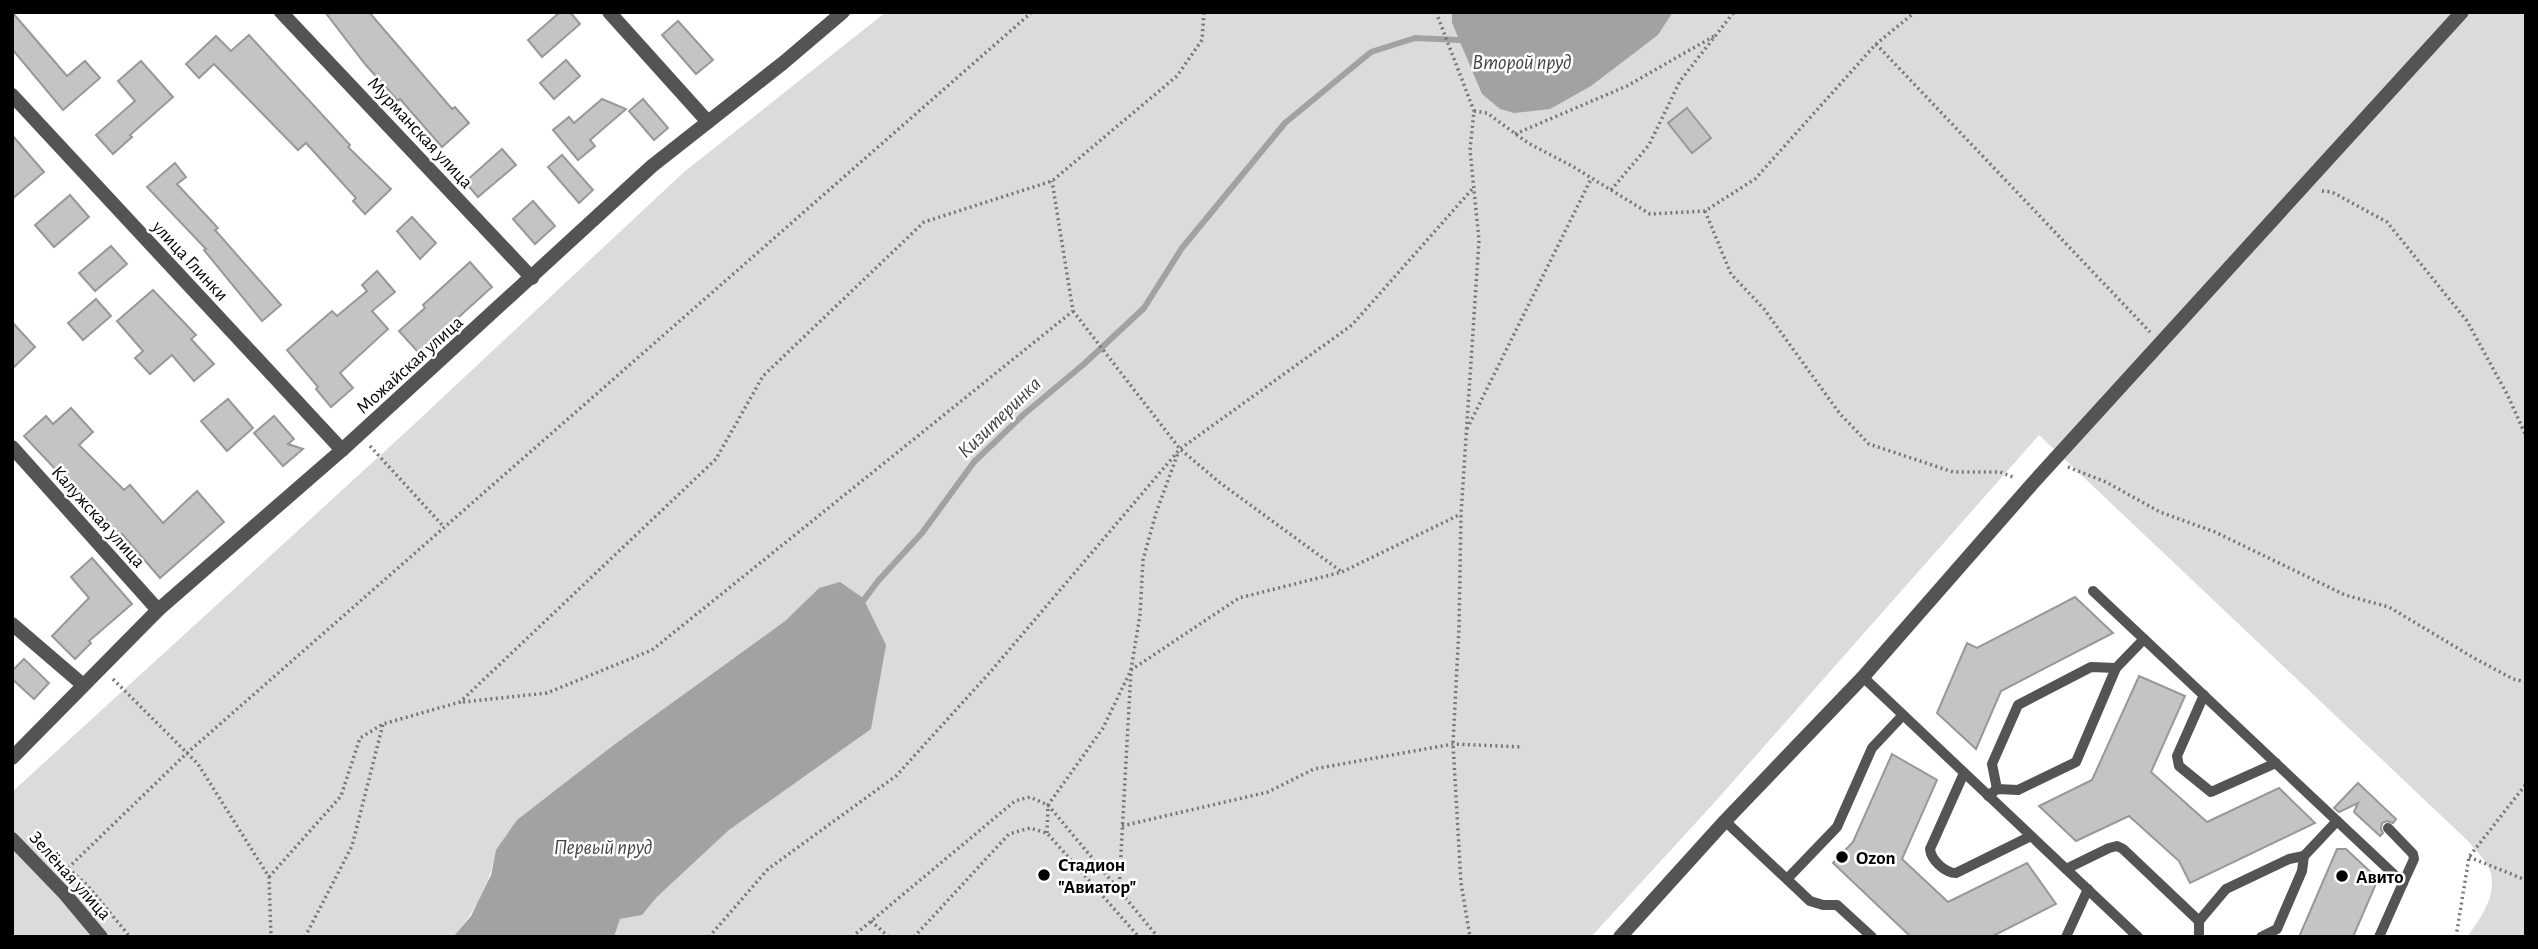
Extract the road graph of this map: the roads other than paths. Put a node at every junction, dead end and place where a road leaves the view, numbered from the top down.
1 (281, 12) edge
2 (609, 12) edge
3 (844, 12) edge
4 (2462, 12) edge
5 (12, 95) edge
6 (708, 122) junction
7 (532, 278) junction
8 (12, 447) edge
9 (342, 450) junction
10 (2093, 590) dead end
11 (158, 610) junction
12 (12, 624) edge
13 (2144, 639) junction
14 (2116, 668) junction
15 (1863, 677) junction
16 (82, 684) junction
17 (2204, 695) junction
18 (1903, 715) junction
19 (12, 758) edge
20 (2276, 763) junction
21 (1964, 773) junction
22 (1992, 792) junction
23 (1725, 821) junction
24 (2337, 821) junction
25 (2388, 828) dead end
26 (2031, 836) junction
27 (12, 839) edge
28 (2304, 856) junction
29 (2066, 869) junction
30 (1787, 879) junction
31 (2403, 883) junction
32 (2088, 889) junction
33 (2199, 921) junction
34 (101, 937) edge
35 (1620, 937) edge
36 (1872, 937) edge
37 (2065, 937) edge
38 (2138, 937) edge
39 (2199, 937) edge
40 (2261, 937) edge
41 (2379, 937) edge

1 - 7 street, Мурманская улица
2 - 6 street
3 - 6 street, Можайская улица
4 - 15 street
5 - 9 street, улица Глинки
6 - 7 street, Можайская улица
7 - 9 street, Можайская улица
8 - 11 street, Калужская улица
9 - 11 street, Можайская улица
10 - 13 lane
11 - 16 street, Можайская улица
12 - 16 street
13 - 14 lane
13 - 17 lane
14 - 22 lane
14 - 22 lane
15 - 18 lane
15 - 23 street
16 - 19 street, Можайская улица
17 - 20 lane
17 - 20 lane
18 - 21 lane
18 - 30 lane
20 - 24 lane
21 - 22 lane
21 - 26 lane
22 - 26 lane
23 - 30 lane
23 - 35 street
24 - 28 lane
24 - 31 lane
25 - 31 lane
26 - 29 lane
27 - 34 street, Зелёная улица
28 - 33 lane
28 - 40 lane
29 - 32 lane
29 - 33 lane
30 - 36 lane
31 - 41 lane
32 - 37 lane
32 - 38 lane
33 - 39 lane

